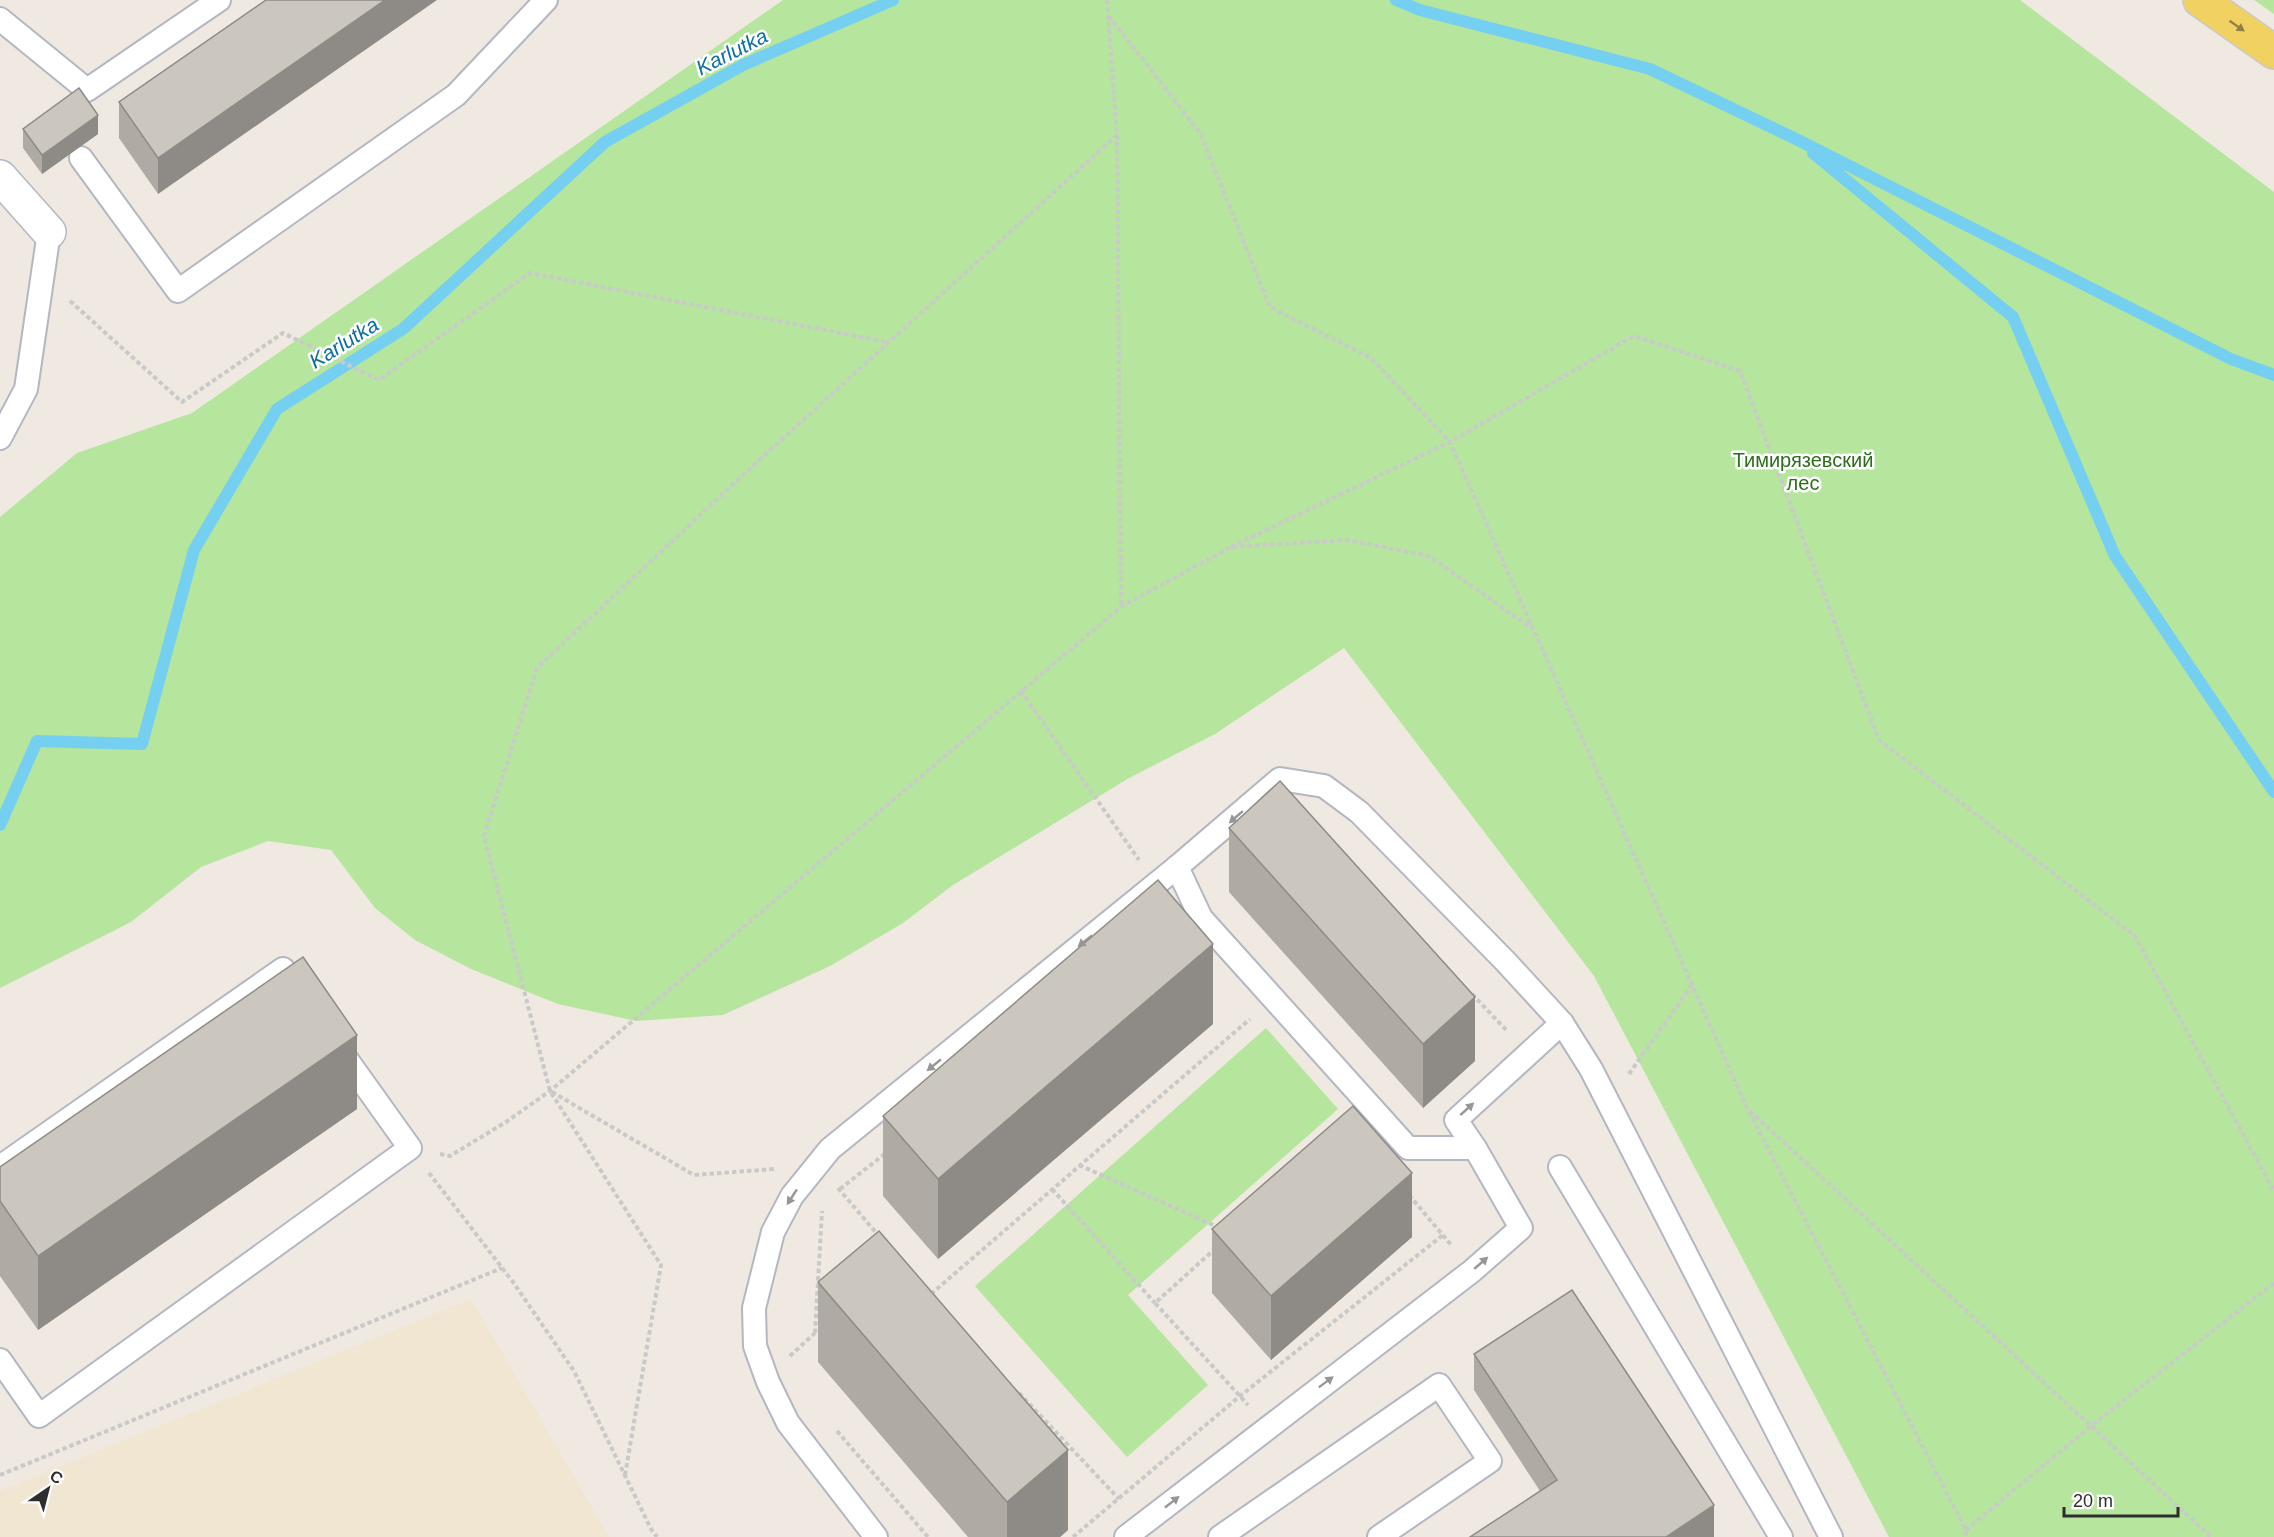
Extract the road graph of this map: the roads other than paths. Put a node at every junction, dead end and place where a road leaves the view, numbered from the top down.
1 (219, 0) edge
2 (546, 0) edge
3 (2200, 0) edge
4 (0, 19) edge
5 (2274, 52) edge
6 (81, 158) dead end
7 (0, 177) edge
8 (49, 232) joint
9 (0, 438) edge
10 (1177, 867) junction
11 (309, 1006) edge
12 (1562, 1023) junction
13 (329, 1035) edge
14 (1475, 1148) junction
15 (0, 1167) edge
16 (1560, 1167) dead end
17 (0, 1360) edge
18 (1135, 1531) edge
19 (876, 1537) edge
20 (1220, 1537) edge
21 (1379, 1537) edge
22 (1781, 1537) edge
23 (1831, 1537) edge

1 - 4 lane
2 - 6 lane
3 -> 5 main road
7 - 8 street
8 - 9 lane
12 -> 10 lane
10 - 14 lane
10 -> 19 lane
11 - 15 lane
14 -> 12 lane
12 - 23 lane
13 - 17 lane
18 -> 14 lane
16 - 22 lane
20 - 21 lane

